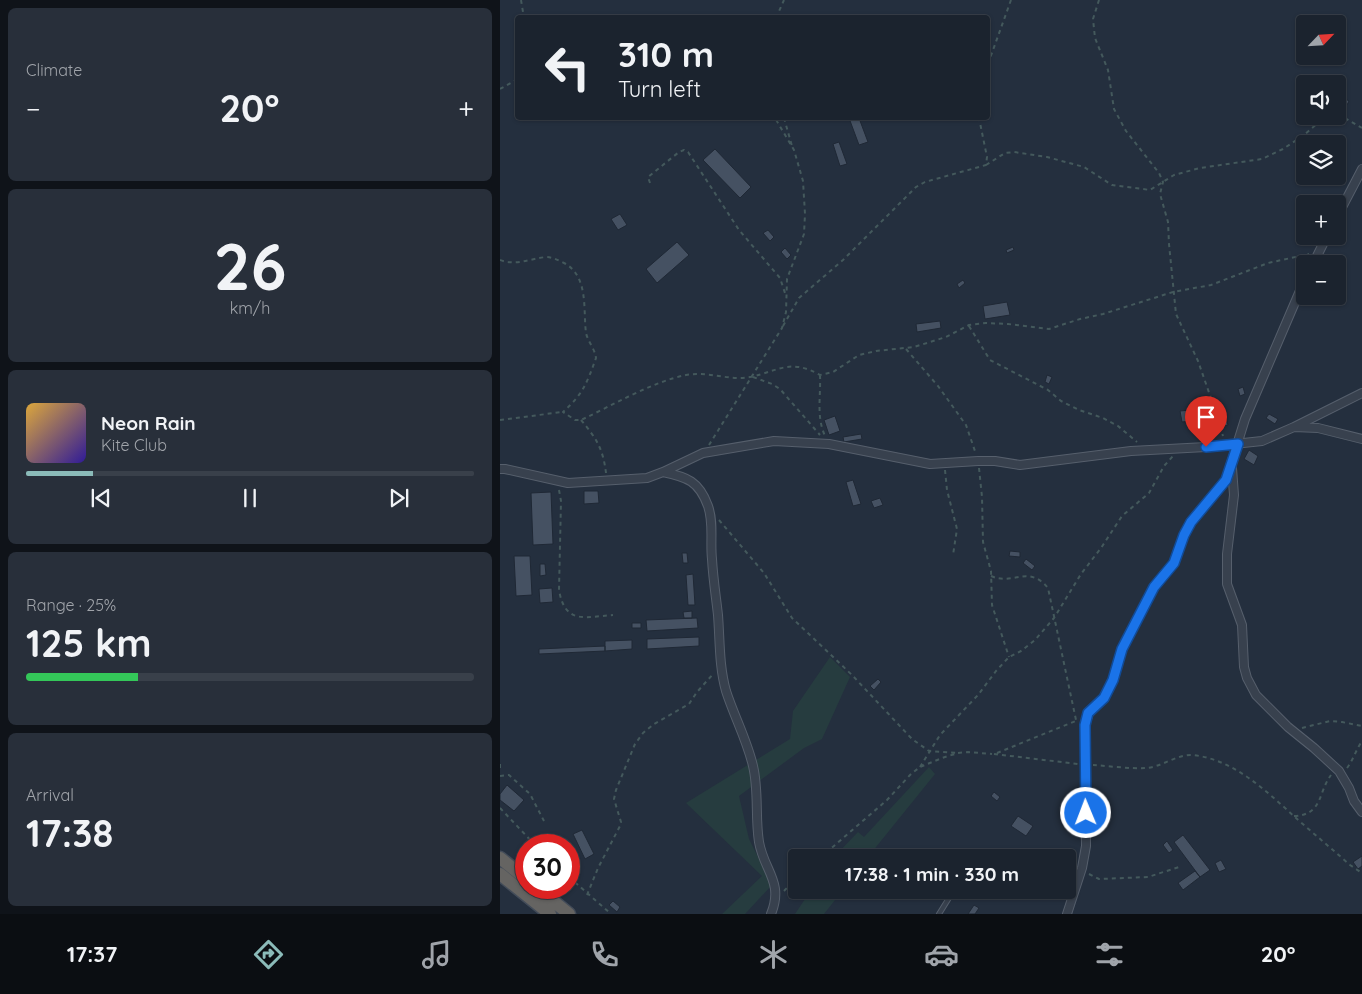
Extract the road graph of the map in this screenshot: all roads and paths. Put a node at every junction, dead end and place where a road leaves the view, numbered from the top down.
1 (521, 0) edge
2 (784, 0) edge
3 (1011, 0) edge
4 (1099, 0) edge
5 (524, 15) edge
6 (777, 15) edge
7 (990, 58) edge
8 (515, 80) edge
9 (500, 89) edge
10 (1346, 119) edge
11 (776, 120) edge
12 (785, 120) edge
13 (979, 120) edge
14 (1316, 125) edge
15 (1362, 128) edge
16 (794, 150) junction
17 (986, 164) junction
18 (1362, 169) edge
19 (1163, 182) junction
20 (650, 183) dead end
21 (1346, 200) edge
22 (1322, 245) edge
23 (1319, 252) junction
24 (1318, 255) edge
25 (500, 260) edge
26 (1173, 292) junction
27 (786, 296) junction
28 (1296, 300) edge
29 (968, 324) junction
30 (782, 328) junction
31 (906, 348) junction
32 (820, 375) junction
33 (752, 377) junction
34 (1362, 393) edge
35 (563, 412) junction
36 (500, 420) edge
37 (581, 420) junction
38 (1294, 427) junction
39 (1362, 440) edge
40 (829, 444) junction
41 (1238, 444) junction
42 (1225, 445) junction
43 (1185, 448) junction
44 (1146, 450) junction
45 (704, 453) junction
46 (978, 461) junction
47 (944, 463) junction
48 (1231, 465) junction
49 (500, 469) edge
50 (663, 472) junction
51 (549, 479) junction
52 (607, 481) junction
53 (709, 507) junction
54 (953, 555) dead end
55 (991, 576) junction
56 (613, 615) dead end
57 (1054, 618) junction
58 (719, 657) junction
59 (1009, 657) junction
60 (1088, 713) junction
61 (1076, 721) junction
62 (1362, 726) edge
63 (1288, 727) junction
64 (1362, 741) edge
65 (930, 751) junction
66 (958, 753) junction
67 (994, 754) junction
68 (500, 764) edge
69 (1085, 765) junction
70 (920, 767) junction
71 (500, 771) edge
72 (1338, 772) junction
73 (500, 776) edge
74 (500, 808) edge
75 (1362, 812) edge
76 (1294, 816) junction
77 (544, 820) dead end
78 (525, 834) edge
79 (830, 849) edge
80 (500, 858) edge
81 (1179, 867) dead end
82 (515, 870) edge
83 (1362, 873) edge
84 (500, 874) edge
85 (1079, 876) junction
86 (788, 886) edge
87 (580, 888) edge
88 (587, 895) junction
89 (776, 897) junction
90 (551, 899) edge
91 (948, 899) edge
92 (550, 914) edge
93 (569, 914) edge
94 (611, 914) edge
95 (771, 914) edge
96 (939, 914) edge
97 (1067, 914) edge

1 - 5 path
2 - 6 path
3 - 7 path
4 - 19 path
8 - 9 path
10 - 15 path
11 - 16 path
12 - 16 path
13 - 17 path
14 - 19 path
16 - 27 path
17 - 19 path
17 - 30 path
18 - 21 street
19 - 26 path
20 - 27 path
22 - 23 street
23 - 24 street
23 - 26 path
25 - 35 path
26 - 29 path
26 - 42 path
27 - 30 path
28 - 41 street
29 - 31 path
29 - 44 path
30 - 33 path
31 - 32 path
31 - 46 path
32 - 33 path
32 - 40 path
33 - 37 path
33 - 40 path
33 - 45 path
34 - 38 street
35 - 36 path
35 - 37 path
37 - 52 path
38 - 39 street
38 - 41 street
40 - 45 street
40 - 47 street
41 - 42 street
41 - 48 street
42 - 43 street
43 - 44 street
43 - 57 path
44 - 46 street
45 - 50 street
46 - 47 street
46 - 55 path
47 - 54 path
48 - 60 street
48 - 63 street
49 - 51 street
50 - 52 street
50 - 53 street
51 - 52 street
51 - 56 path
53 - 58 street
53 - 65 path
55 - 57 path
55 - 59 path
57 - 59 path
57 - 61 path
58 - 88 path
58 - 89 street
59 - 65 path
60 - 61 path
60 - 69 street
61 - 67 path
62 - 63 path
63 - 72 street
64 - 72 path
65 - 66 path
65 - 70 path
66 - 67 path
66 - 70 path
67 - 69 path
68 - 71 path
69 - 76 path
69 - 85 street
70 - 79 path
72 - 75 street
72 - 76 path
73 - 77 path
74 - 78 path
76 - 83 path
80 - 82 highway
81 - 85 path
84 - 92 highway
85 - 97 street
86 - 89 path
87 - 88 path
88 - 94 path
89 - 95 street
90 - 93 highway
91 - 96 lane

